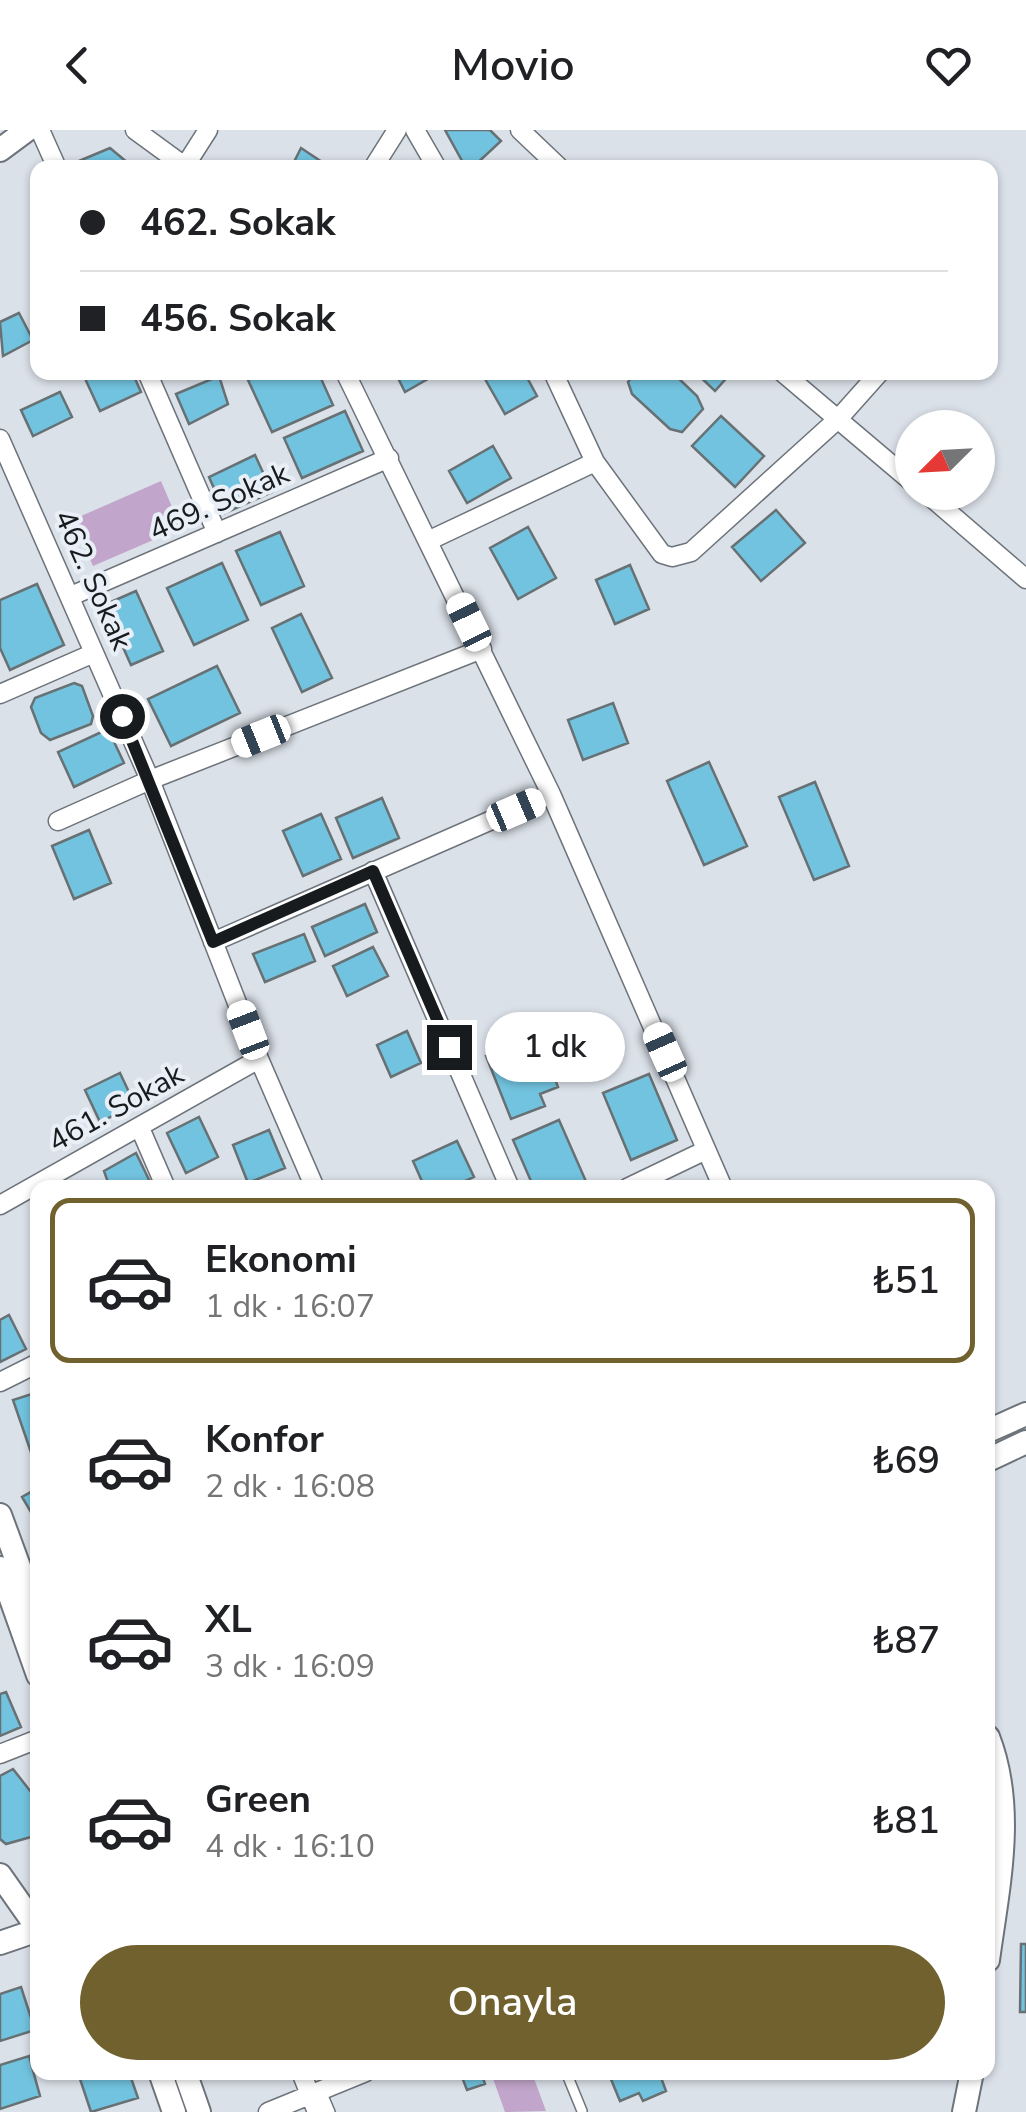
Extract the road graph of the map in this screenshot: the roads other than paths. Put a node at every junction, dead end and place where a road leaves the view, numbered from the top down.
1 (28, 130) edge
2 (40, 130) edge
3 (135, 130) edge
4 (208, 130) edge
5 (397, 130) edge
6 (415, 130) edge
7 (520, 130) edge
8 (0, 150) edge
9 (53, 160) edge
10 (178, 160) edge
11 (190, 160) edge
12 (378, 160) edge
13 (432, 160) edge
14 (552, 160) edge
15 (151, 380) edge
16 (349, 380) edge
17 (556, 380) edge
18 (792, 380) edge
19 (873, 380) edge
20 (840, 418) junction
21 (0, 439) edge
22 (389, 458) junction
23 (595, 462) junction
24 (895, 467) edge
25 (946, 510) edge
26 (217, 533) junction
27 (430, 540) junction
28 (1026, 580) edge
29 (72, 596) junction
30 (482, 649) junction
31 (94, 653) junction
32 (0, 694) edge
33 (150, 780) junction
34 (551, 794) junction
35 (58, 821) dead end
36 (373, 871) junction
37 (213, 942) junction
38 (259, 1059) junction
39 (140, 1128) junction
40 (704, 1150) junction
41 (45, 1180) edge
42 (163, 1180) edge
43 (312, 1180) edge
44 (507, 1180) edge
45 (643, 1180) edge
46 (718, 1180) edge
47 (30, 1188) edge
48 (0, 1205) edge
49 (30, 1367) edge
50 (0, 1382) edge
51 (1026, 1414) edge
52 (995, 1428) edge
53 (1026, 1442) edge
54 (995, 1457) edge
55 (0, 1515) edge
56 (11, 1566) edge
57 (30, 1603) edge
58 (30, 1643) edge
59 (30, 1742) edge
60 (0, 1754) edge
61 (995, 1803) edge
62 (0, 1876) edge
63 (995, 1908) edge
64 (30, 1918) edge
65 (30, 1932) edge
66 (0, 1943) edge
67 (163, 2080) edge
68 (189, 2080) edge
69 (351, 2080) edge
70 (569, 2080) edge
71 (970, 2080) edge
72 (316, 2099) edge
73 (582, 2111) edge
74 (174, 2112) edge
75 (199, 2112) edge
76 (268, 2112) edge
77 (330, 2112) edge
78 (964, 2112) edge

1 - 8 street
2 - 9 street
3 - 10 street
4 - 11 street
5 - 12 street
6 - 13 street
7 - 14 street
15 - 26 street
16 - 22 street
17 - 23 street
18 - 20 street
19 - 20 street
20 - 23 street
20 - 24 street
21 - 29 street, 462. Sokak
22 - 26 street, 469. Sokak
22 - 27 street
23 - 27 street
25 - 28 street
26 - 29 street, 469. Sokak
27 - 30 street
29 - 31 street, 462. Sokak
30 - 33 street
30 - 34 street
31 - 32 street
31 - 33 street, 462. Sokak
33 - 35 street
33 - 37 street, 462. Sokak
34 - 36 street
34 - 40 street
36 - 37 street
36 - 44 street
37 - 38 street, 462. Sokak
38 - 39 street, 461. Sokak
38 - 43 street, 462. Sokak
39 - 41 street, 461. Sokak
39 - 42 street
40 - 45 street
40 - 46 street
47 - 48 street, 461. Sokak
49 - 50 street
51 - 52 street
53 - 54 street
55 - 56 street
56 - 57 street
56 - 58 street
59 - 60 street
61 - 63 street
62 - 64 street
65 - 66 street
67 - 74 street
68 - 75 street
69 - 72 street
70 - 73 lane
71 - 78 street
72 - 76 street
72 - 77 lane

